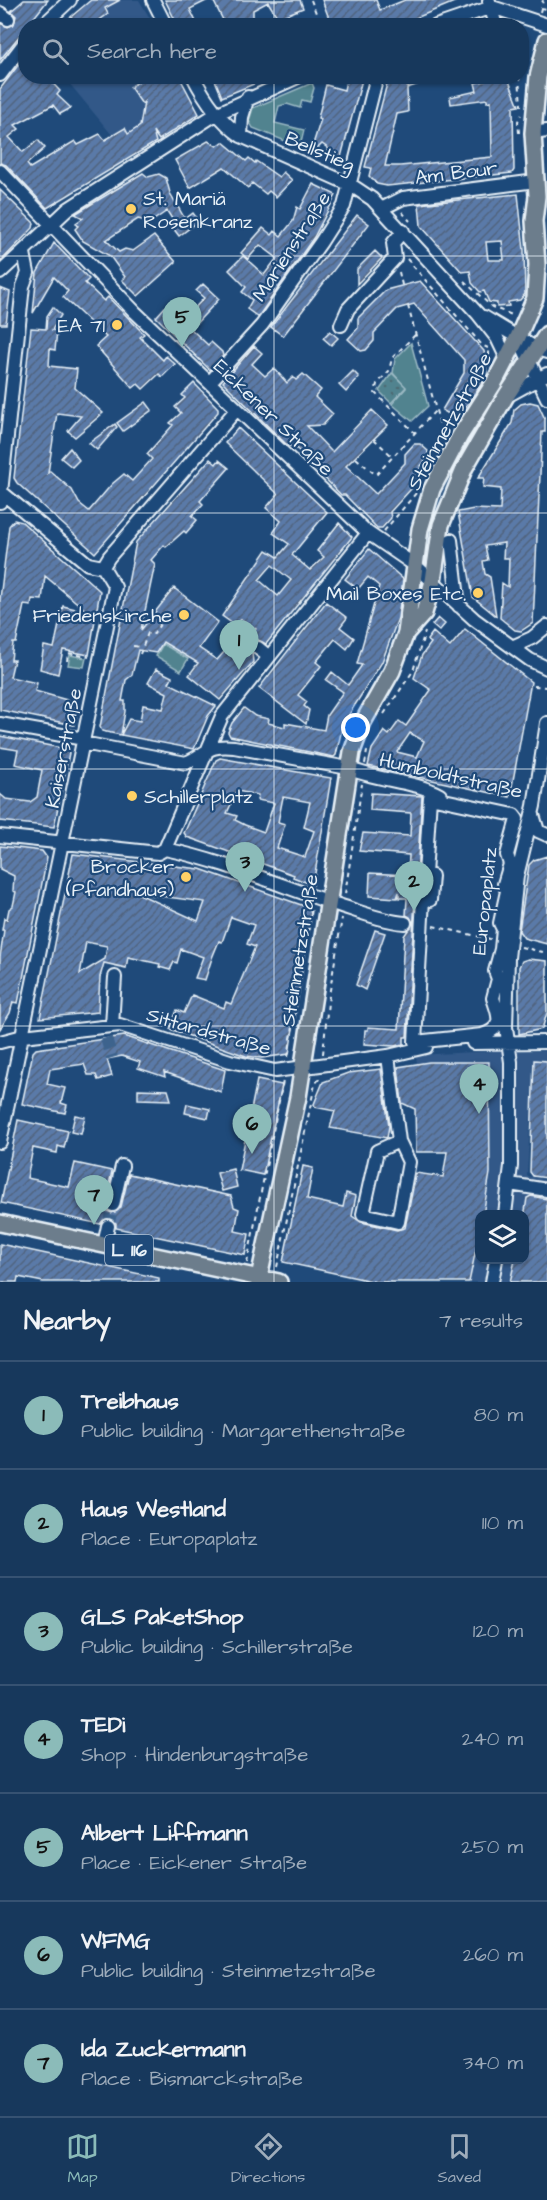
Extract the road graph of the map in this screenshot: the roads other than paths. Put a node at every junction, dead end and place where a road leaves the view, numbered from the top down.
1 (70, 0) edge
2 (153, 0) edge
3 (490, 4) edge
4 (51, 18) edge
5 (162, 18) edge
6 (456, 18) edge
7 (528, 18) edge
8 (529, 18) edge
9 (547, 25) edge
10 (547, 40) edge
11 (18, 51) edge
12 (0, 75) edge
13 (198, 84) edge
14 (281, 84) edge
15 (375, 84) edge
16 (248, 98) junction
17 (216, 114) junction
18 (540, 132) edge
19 (241, 136) junction
20 (0, 171) edge
21 (351, 185) junction
22 (537, 189) junction
23 (383, 208) junction
24 (547, 222) edge
25 (51, 223) junction
26 (403, 231) junction
27 (24, 253) junction
28 (3, 272) edge
29 (23, 286) junction
30 (478, 314) junction
31 (341, 325) dead end
32 (547, 334) edge
33 (518, 337) junction
34 (538, 354) edge
35 (507, 359) junction
36 (543, 376) edge
37 (210, 382) junction
38 (506, 396) junction
39 (547, 398) edge
40 (237, 409) junction
41 (0, 495) edge
42 (371, 536) junction
43 (451, 540) dead end
44 (416, 566) junction
45 (103, 567) junction
46 (433, 581) junction
47 (459, 606) junction
48 (547, 626) edge
49 (406, 633) junction
50 (512, 647) junction
51 (258, 648) dead end
52 (269, 657) junction
53 (547, 667) edge
54 (547, 723) edge
55 (0, 724) edge
56 (83, 741) junction
57 (206, 749) junction
58 (348, 768) junction
59 (533, 813) junction
60 (547, 835) edge
61 (0, 836) edge
62 (64, 844) junction
63 (165, 849) junction
64 (328, 902) junction
65 (405, 923) dead end
66 (422, 923) joint
67 (115, 978) dead end
68 (108, 1030) junction
69 (23, 1036) junction
70 (0, 1042) edge
71 (507, 1042) junction
72 (547, 1042) edge
73 (388, 1056) junction
74 (303, 1067) junction
75 (399, 1141) junction
76 (0, 1142) edge
77 (122, 1166) dead end
78 (510, 1184) junction
79 (547, 1190) edge
80 (113, 1205) tunnel mouth
81 (506, 1210) edge
82 (0, 1224) edge
83 (108, 1226) tunnel mouth
84 (104, 1245) junction
85 (495, 1264) edge
86 (258, 1280) edge
87 (277, 1281) edge
88 (492, 1282) edge

1 - 4 street
2 - 5 street
3 - 6 street
3 - 7 street
8 - 9 street
10 - 18 main road
11 - 12 street
13 - 17 street, Bellstieg
14 - 16 street
15 - 21 street, Marienstraße
16 - 17 street
16 - 19 street
17 - 19 street, Bellstieg
17 - 25 street
18 - 22 main road
19 - 21 street, Bellstieg
20 - 25 street, Eickener Straße
21 - 23 street, Bellstieg
21 - 37 street, Marienstraße
22 - 23 street, Am Bour
22 - 24 main road
22 - 33 main road, Steinmetzstraße
23 - 26 street, Bellstieg
25 - 27 street
25 - 37 street, Eickener Straße
26 - 30 street, Bellstieg
26 - 31 street
27 - 28 street
27 - 29 street
28 - 29 street
29 - 41 street
30 - 33 street, Bellstieg
30 - 35 street, Bellstieg
32 - 34 main road, Steinmetzstraße
33 - 34 street
33 - 35 main road, Steinmetzstraße
34 - 36 street
34 - 38 main road, Steinmetzstraße
35 - 44 main road, Steinmetzstraße
36 - 38 street, Steinmetzstraße
36 - 39 street
37 - 40 street, Eickener Straße
38 - 46 main road, Steinmetzstraße
40 - 42 street, Eickener Straße
40 - 45 street
41 - 45 street
42 - 44 street, Eickener Straße
42 - 52 street
43 - 47 street
44 - 46 street, Eickener Straße
44 - 49 main road, Steinmetzstraße
45 - 56 street, Kaiserstraße
46 - 47 street, Eickener Straße
46 - 49 main road, Steinmetzstraße
47 - 50 street, Eickener Straße
48 - 50 street
49 - 58 main road, Steinmetzstraße
50 - 53 street, Eickener Straße
51 - 52 street
52 - 57 street
54 - 59 street, Europaplatz
55 - 56 street, Humboldtstraße
56 - 57 street, Humboldtstraße
56 - 62 street, Kaiserstraße
57 - 58 street, Humboldtstraße
57 - 63 street
58 - 59 street, Humboldtstraße
58 - 64 main road, Steinmetzstraße
59 - 60 street
59 - 71 street, Europaplatz
61 - 62 street
62 - 63 street
62 - 69 street, Kaiserstraße
63 - 64 street
64 - 65 street
64 - 74 main road, Steinmetzstraße
66 - 66 street, Europaplatz
67 - 68 street
68 - 69 street, Sittardstraße
68 - 74 street, Sittardstraße
69 - 70 street, Sittardstraße
69 - 76 street, Kaiserstraße
71 - 72 street, Sittardstraße
71 - 73 street, Sittardstraße
71 - 78 street, Europaplatz
73 - 74 street, Sittardstraße
73 - 75 street
74 - 86 main road, Steinmetzstraße
75 - 75 street
77 - 80 street
78 - 79 street
78 - 81 street, Europaplatz
82 - 84 main road, L 116
83 - 84 street
84 - 86 main road, L 116
85 - 88 street
86 - 87 main road, L 116

